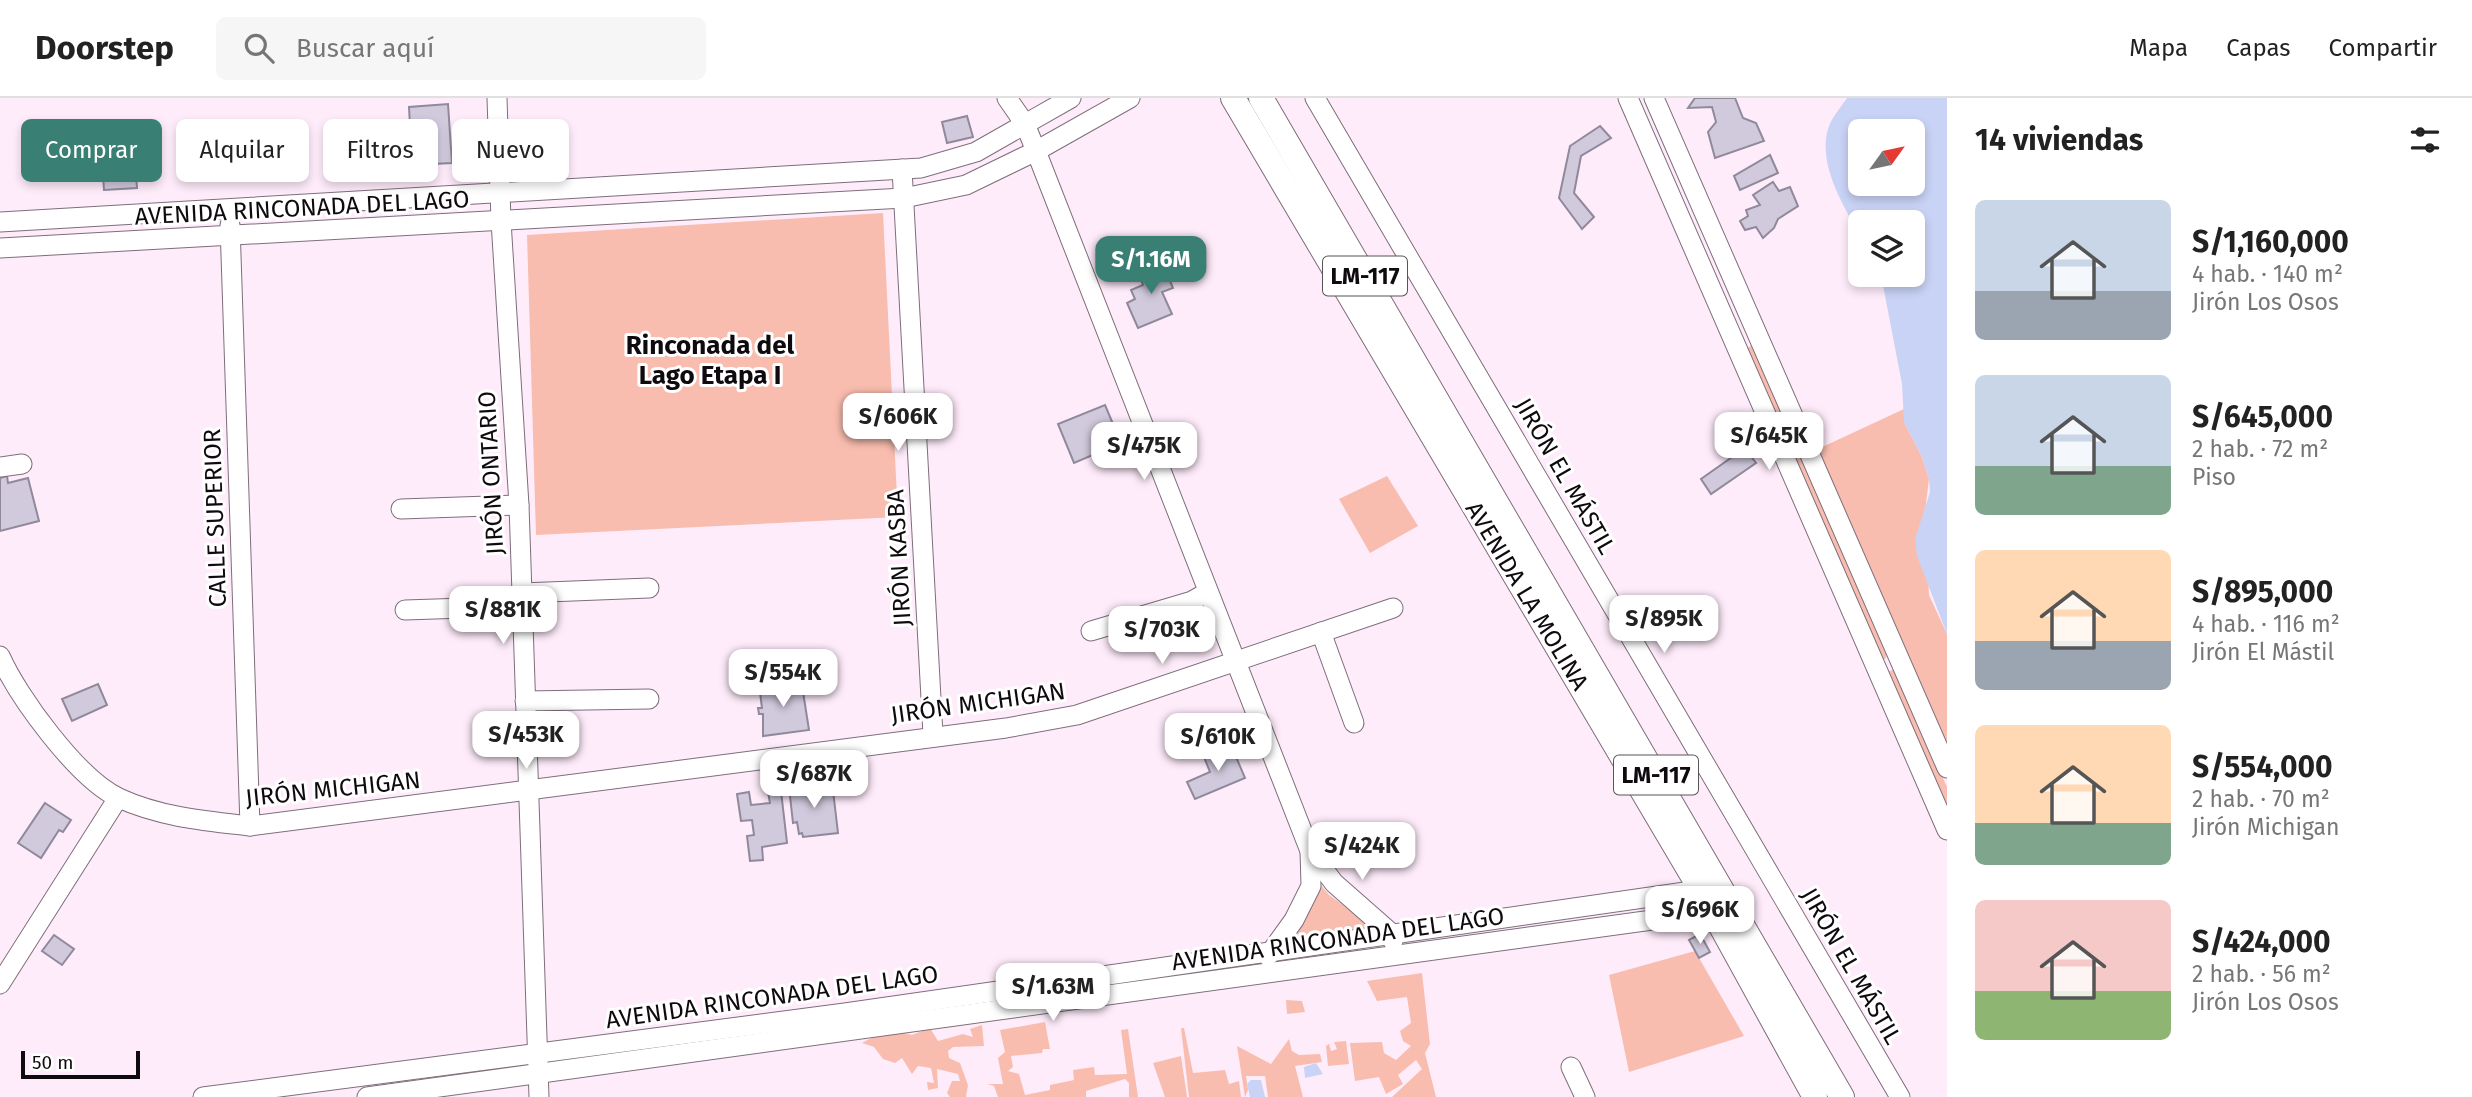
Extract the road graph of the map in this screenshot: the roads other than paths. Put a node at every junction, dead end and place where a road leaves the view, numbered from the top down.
1 (496, 98) edge
2 (1007, 98) edge
3 (1070, 98) edge
4 (1130, 98) edge
5 (1233, 98) edge
6 (1261, 98) edge
7 (1315, 98) edge
8 (1628, 98) edge
9 (1654, 98) edge
10 (1663, 98) edge
11 (1025, 124) junction
12 (1666, 125) junction
13 (1036, 151) junction
14 (1684, 166) junction
15 (902, 169) junction
16 (1661, 174) junction
17 (500, 193) junction
18 (904, 198) junction
19 (230, 208) junction
20 (501, 221) junction
21 (0, 222) edge
22 (231, 237) junction
23 (0, 248) edge
24 (1759, 336) junction
25 (1736, 346) junction
26 (1469, 454) junction
27 (22, 464) dead end
28 (0, 467) edge
29 (519, 505) junction
30 (401, 509) dead end
31 (1512, 570) junction
32 (649, 588) dead end
33 (1208, 592) junction
34 (522, 600) junction
35 (1392, 608) dead end
36 (405, 610) dead end
37 (1091, 631) dead end
38 (1321, 632) junction
39 (0, 656) edge
40 (1236, 660) junction
41 (649, 699) dead end
42 (525, 701) junction
43 (1354, 723) dead end
44 (933, 735) junction
45 (1947, 768) edge
46 (528, 791) junction
47 (118, 798) junction
48 (250, 826) junction
49 (1947, 830) edge
50 (1310, 851) junction
51 (1711, 888) junction
52 (1724, 910) junction
53 (1539, 914) junction
54 (1392, 934) junction
55 (1543, 935) junction
56 (1269, 952) junction
57 (1396, 955) junction
58 (1264, 973) junction
59 (0, 984) edge
60 (536, 1052) junction
61 (1571, 1067) dead end
62 (537, 1076) junction
63 (203, 1097) edge
64 (367, 1097) edge
65 (539, 1097) edge
66 (1585, 1097) edge
67 (1815, 1097) edge
68 (1842, 1097) edge
69 (1900, 1097) edge

1 - 17 street, JIRÓN ONTARIO
2 - 11 street
3 - 11 street, AVENIDA RINCONADA DEL LAGO
4 - 13 street, AVENIDA RINCONADA DEL LAGO
5 - 31 main road, AVENIDA LA MOLINA / LM-117
6 - 26 main road, AVENIDA LA MOLINA / LM-117
7 - 69 street, JIRÓN EL MÁSTIL
8 - 16 street
9 - 12 street
10 - 12 street
11 - 13 street
11 - 15 street, AVENIDA RINCONADA DEL LAGO
12 - 14 street
13 - 18 street, AVENIDA RINCONADA DEL LAGO
13 - 33 street
14 - 16 street
14 - 24 street
15 - 17 street, AVENIDA RINCONADA DEL LAGO
15 - 18 street, JIRÓN KASBA
16 - 25 street
17 - 19 street, AVENIDA RINCONADA DEL LAGO
17 - 20 street, JIRÓN ONTARIO
18 - 20 street, AVENIDA RINCONADA DEL LAGO
18 - 44 street, JIRÓN KASBA
19 - 21 street, AVENIDA RINCONADA DEL LAGO
19 - 22 street, CALLE SUPERIOR
20 - 22 street, AVENIDA RINCONADA DEL LAGO
20 - 29 street, JIRÓN ONTARIO
22 - 23 street, AVENIDA RINCONADA DEL LAGO
22 - 48 street, CALLE SUPERIOR
24 - 25 street
24 - 45 street
25 - 49 street
26 - 31 main road
26 - 51 main road, AVENIDA LA MOLINA / LM-117
27 - 28 street
29 - 30 street
29 - 34 street, JIRÓN ONTARIO
31 - 51 main road, AVENIDA LA MOLINA / LM-117
32 - 34 street
33 - 37 street
33 - 40 street
34 - 36 street
34 - 42 street, JIRÓN ONTARIO
35 - 38 street, JIRÓN MICHIGAN
38 - 40 street, JIRÓN MICHIGAN
38 - 43 street
39 - 47 street, JIRÓN MICHIGAN
40 - 44 street, JIRÓN MICHIGAN
40 - 50 street
41 - 42 street
42 - 46 street, JIRÓN ONTARIO
44 - 46 street, JIRÓN MICHIGAN
46 - 48 street, JIRÓN MICHIGAN
46 - 60 street, JIRÓN ONTARIO
47 - 48 street, JIRÓN MICHIGAN
47 - 59 street
50 - 54 street
50 - 56 street
51 - 52 main road, AVENIDA LA MOLINA / LM-117
51 - 53 street, AVENIDA RINCONADA DEL LAGO
52 - 55 street, AVENIDA RINCONADA DEL LAGO
52 - 67 main road, AVENIDA LA MOLINA / LM-117
52 - 68 main road, AVENIDA LA MOLINA / LM-117
53 - 54 street, AVENIDA RINCONADA DEL LAGO
53 - 55 street
54 - 56 street, AVENIDA RINCONADA DEL LAGO
54 - 57 street
55 - 57 street, AVENIDA RINCONADA DEL LAGO
56 - 58 street
56 - 60 street, AVENIDA RINCONADA DEL LAGO
57 - 58 street, AVENIDA RINCONADA DEL LAGO
58 - 62 street, AVENIDA RINCONADA DEL LAGO
60 - 62 street, JIRÓN ONTARIO
60 - 63 street, AVENIDA RINCONADA DEL LAGO
61 - 66 street
62 - 64 street, AVENIDA RINCONADA DEL LAGO
62 - 65 street, JIRÓN ONTARIO

